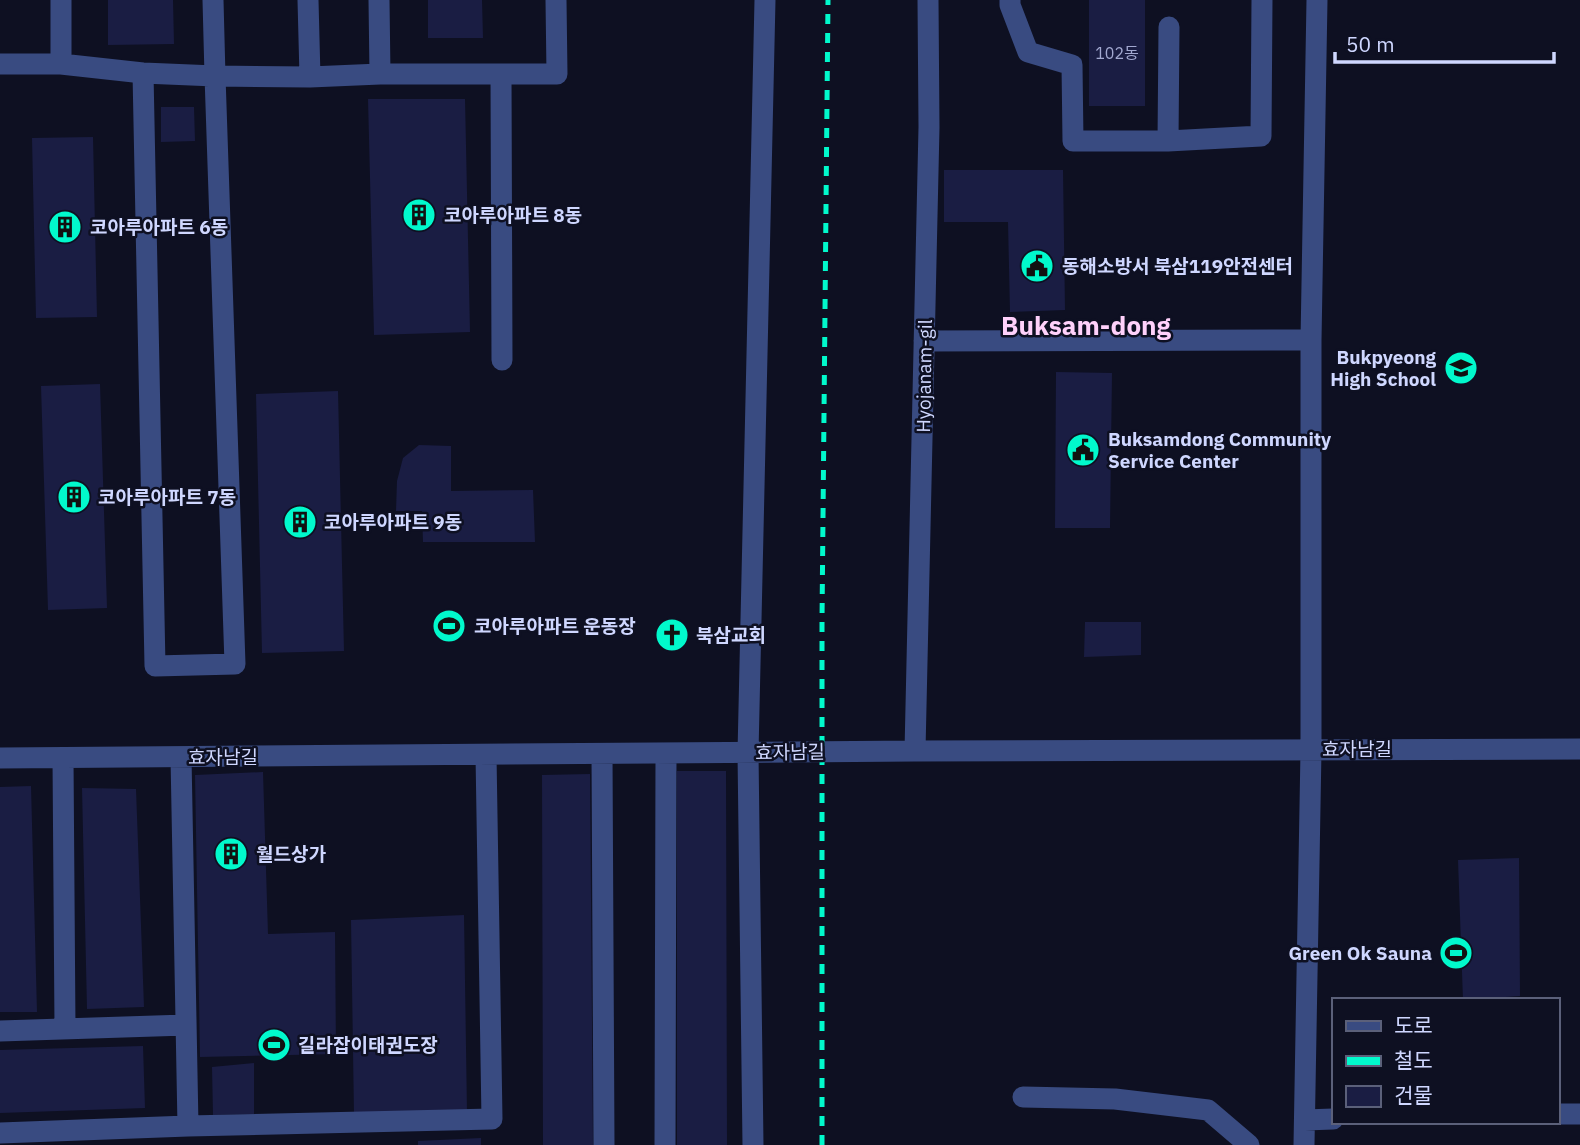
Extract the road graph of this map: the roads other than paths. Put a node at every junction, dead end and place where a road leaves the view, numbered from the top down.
1 (61, 0) edge
2 (213, 0) edge
3 (308, 0) edge
4 (379, 0) edge
5 (556, 0) edge
6 (765, 0) edge
7 (928, 0) edge
8 (1010, 0) edge
9 (1262, 0) edge
10 (1317, 0) edge
11 (1169, 27) dead end
12 (0, 64) edge
13 (61, 64) junction
14 (143, 73) junction
15 (380, 74) junction
16 (500, 74) junction
17 (215, 76) junction
18 (310, 77) junction
19 (1168, 141) junction
20 (1311, 340) junction
21 (924, 341) junction
22 (502, 360) dead end
23 (1580, 748) edge
24 (1311, 750) junction
25 (915, 751) junction
26 (666, 753) junction
27 (748, 753) junction
28 (602, 754) junction
29 (486, 755) junction
30 (181, 757) junction
31 (0, 758) edge
32 (63, 758) junction
33 (186, 1025) junction
34 (65, 1028) junction
35 (0, 1031) edge
36 (1023, 1097) dead end
37 (1559, 1114) edge
38 (1580, 1114) edge
39 (1332, 1119) edge
40 (1305, 1120) junction
41 (188, 1126) junction
42 (0, 1133) edge
43 (67, 1138) edge
44 (604, 1145) edge
45 (665, 1145) edge
46 (753, 1145) edge
47 (1249, 1145) edge
48 (1304, 1145) edge

1 - 13 street
2 - 17 street
3 - 18 street
4 - 15 street
5 - 16 street
6 - 27 street
7 - 21 street, Hyojanam-gil
8 - 19 street
9 - 19 street
10 - 20 street
11 - 19 street
12 - 13 street
13 - 14 street
14 - 17 street
14 - 17 street
15 - 16 street
15 - 18 street
16 - 22 street
17 - 18 street
20 - 21 street
20 - 24 street
21 - 25 street, Hyojanam-gil
23 - 24 street, 효자남길
24 - 25 street, 효자남길
24 - 40 street
25 - 27 street, 효자남길
26 - 27 street, 효자남길
26 - 28 street, 효자남길
26 - 45 street
27 - 46 street
28 - 29 street, 효자남길
28 - 44 street
29 - 30 street, 효자남길
29 - 41 street
30 - 32 street, 효자남길
30 - 33 street
31 - 32 street, 효자남길
32 - 34 street
33 - 34 street
33 - 41 street
34 - 35 street
36 - 47 street
37 - 38 street
39 - 40 street
40 - 48 street
41 - 43 street
42 - 43 street

